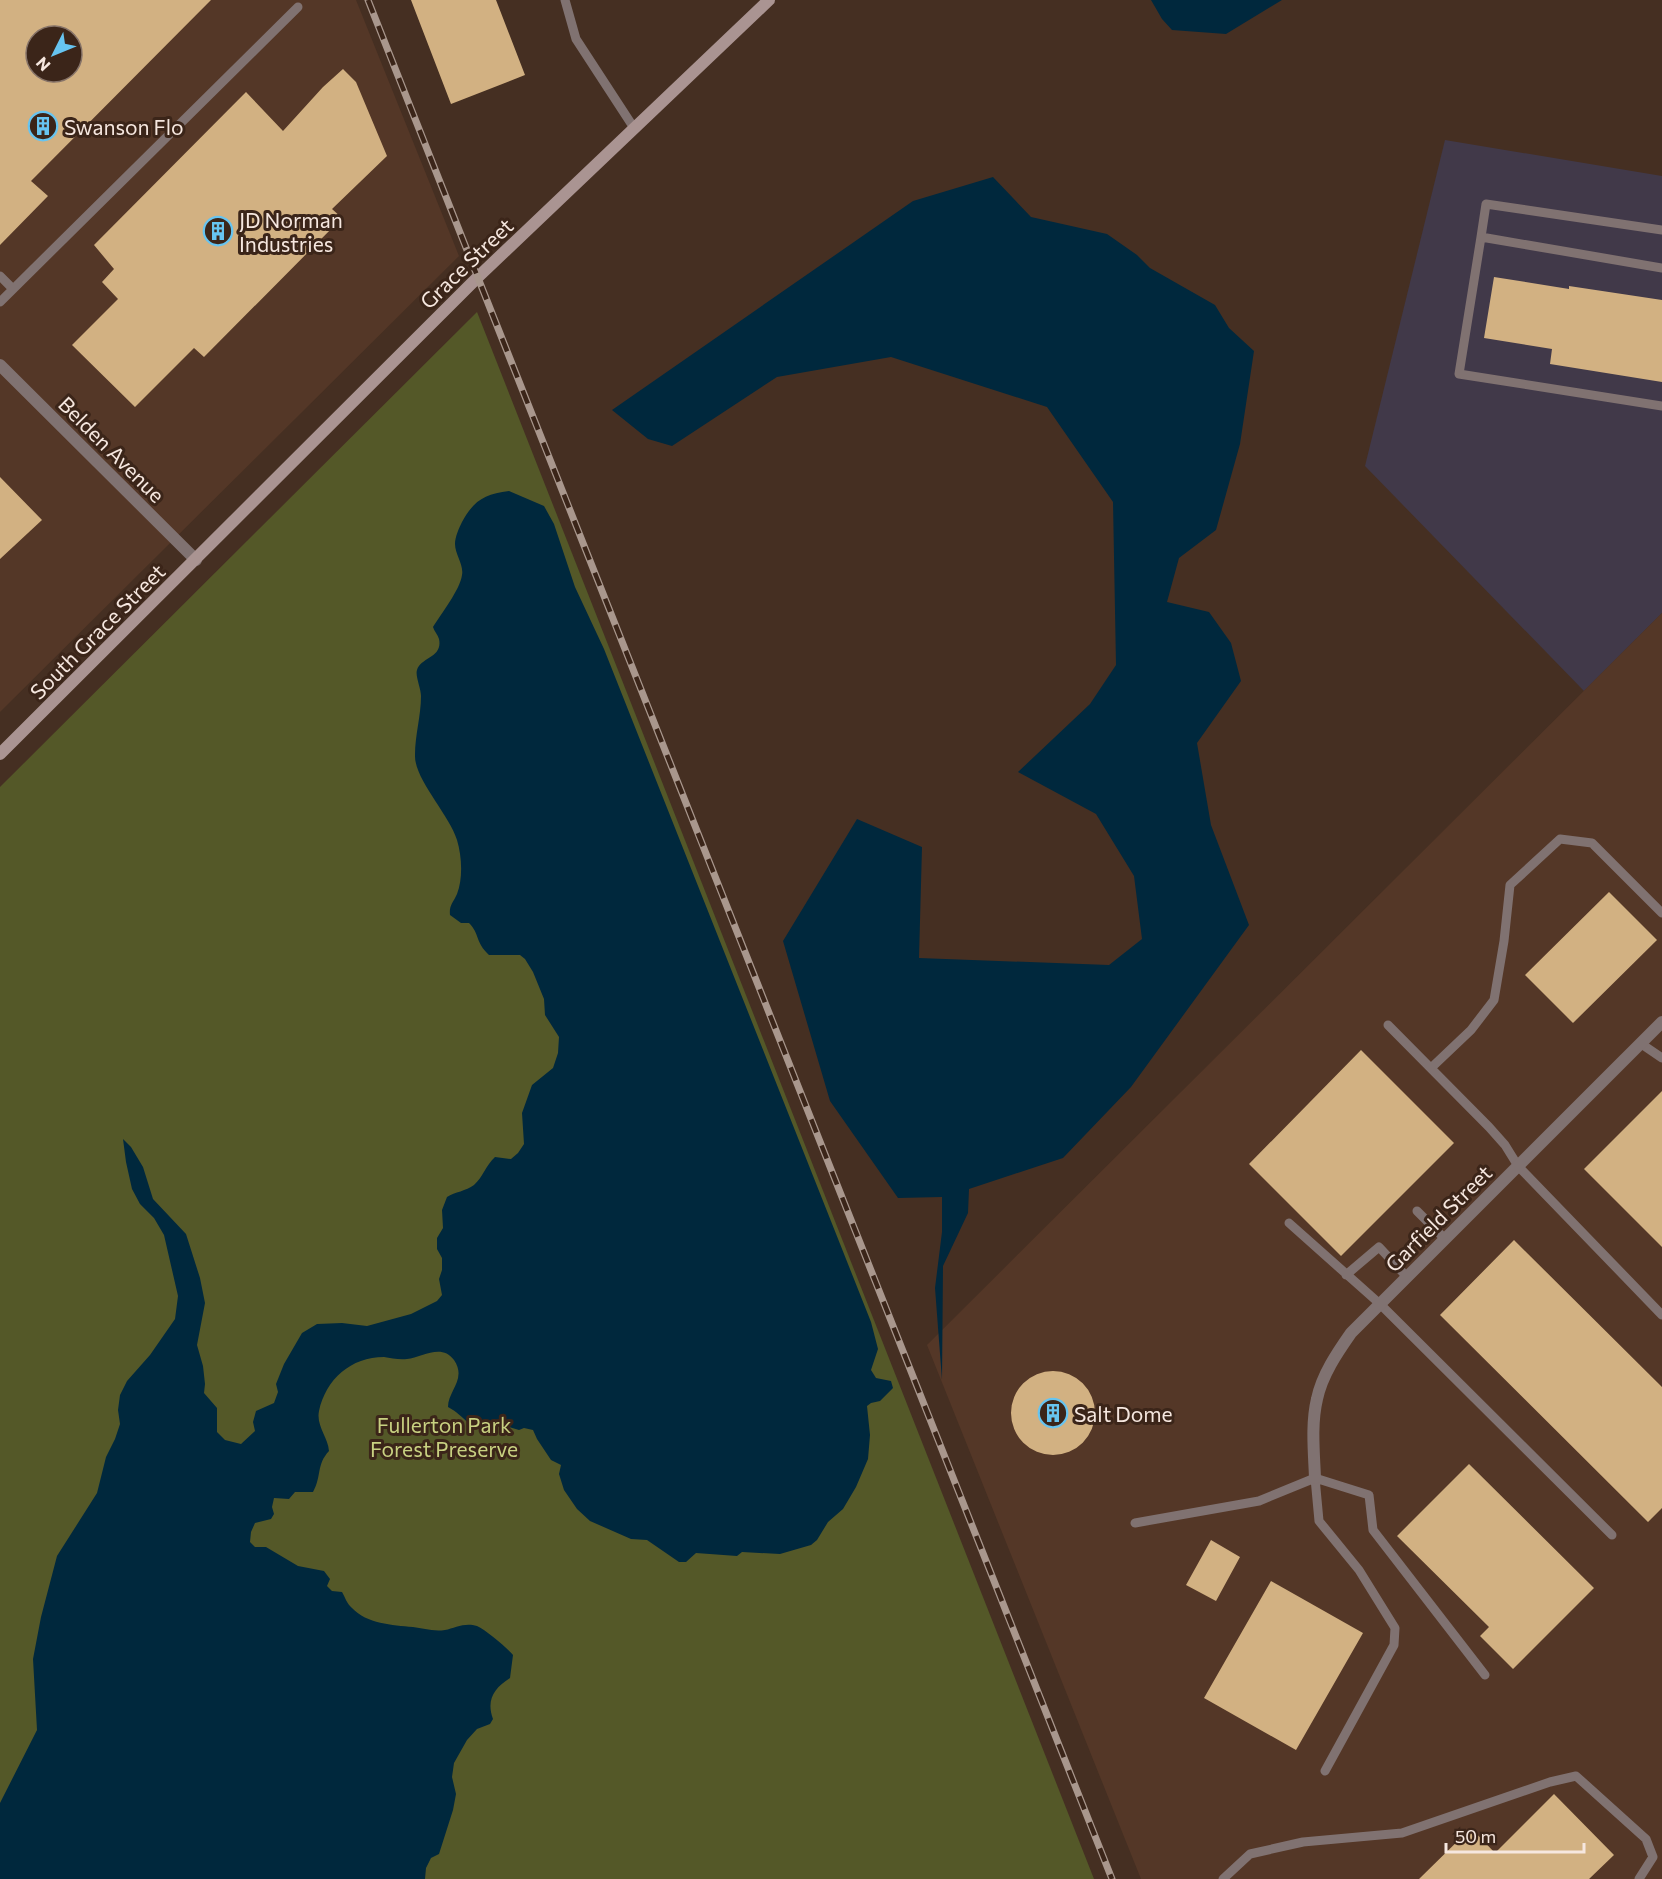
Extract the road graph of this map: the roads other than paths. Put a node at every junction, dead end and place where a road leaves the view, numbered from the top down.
1 (565, 0) edge
2 (769, 0) edge
3 (298, 7) dead end
4 (634, 128) junction
5 (1662, 230) edge
6 (1481, 237) junction
7 (1662, 268) edge
8 (0, 276) edge
9 (13, 290) junction
10 (0, 302) edge
11 (0, 365) edge
12 (1662, 406) edge
13 (196, 560) junction
14 (0, 754) edge
15 (1662, 913) edge
16 (1662, 1022) edge
17 (1388, 1024) dead end
18 (1640, 1043) junction
19 (1662, 1058) edge
20 (1431, 1068) junction
21 (1518, 1166) junction
22 (1417, 1211) dead end
23 (1289, 1223) dead end
24 (1445, 1239) junction
25 (1346, 1275) junction
26 (1407, 1277) junction
27 (1380, 1304) junction
28 (1662, 1315) edge
29 (1315, 1478) junction
30 (1135, 1523) dead end
31 (1612, 1535) dead end
32 (1485, 1675) dead end
33 (1324, 1771) dead end
34 (1223, 1879) edge
35 (1640, 1879) edge

1 - 4 lane
2 - 4 street, Grace Street
3 - 9 lane
4 - 13 street, Grace Street
5 - 6 lane
6 - 7 lane
6 - 12 lane
8 - 9 lane
9 - 10 lane
11 - 13 street, Belden Avenue
13 - 14 street, South Grace Street
15 - 20 lane
16 - 18 street, Garfield Street
17 - 20 lane
18 - 19 lane
18 - 21 street, Garfield Street
20 - 21 lane
21 - 24 street, Garfield Street
21 - 28 lane
22 - 24 lane
23 - 25 lane
24 - 26 street, Garfield Street
25 - 26 lane
25 - 27 lane
26 - 27 street, Garfield Street
27 - 29 street, Garfield Street
27 - 31 lane
29 - 30 lane
29 - 32 lane
29 - 33 lane
34 - 35 lane

